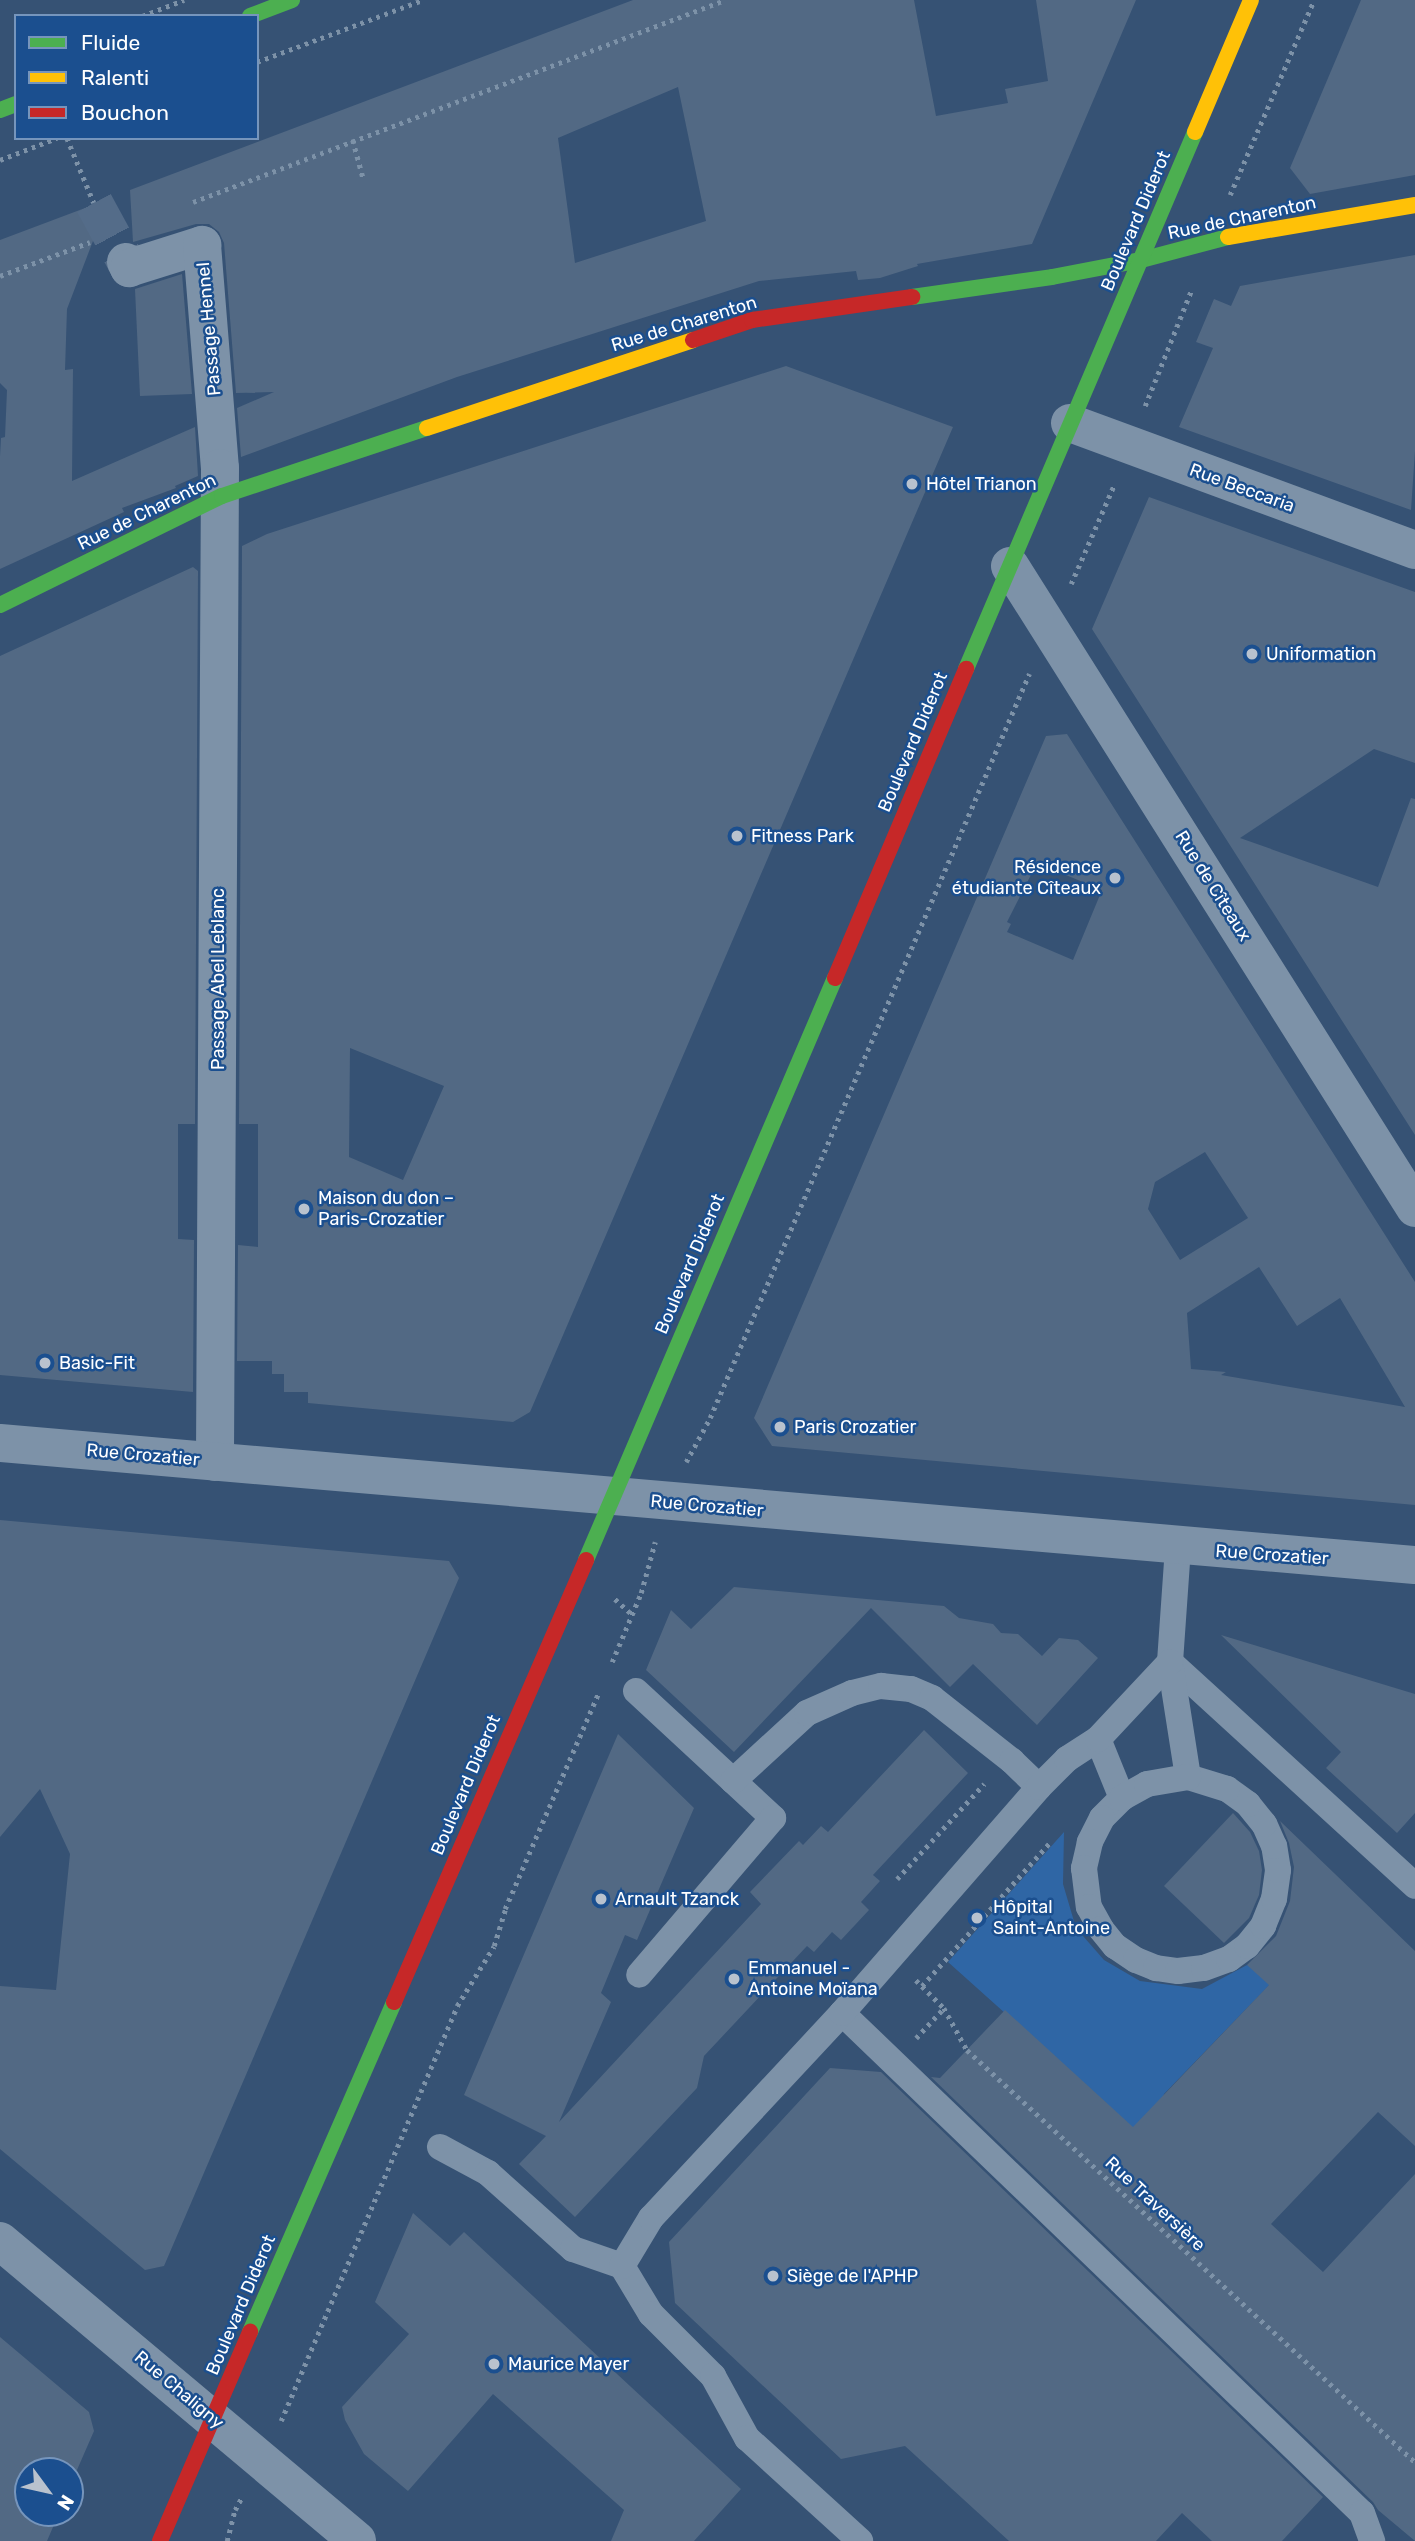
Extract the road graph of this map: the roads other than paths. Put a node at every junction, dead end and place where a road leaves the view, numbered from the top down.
1 (291, 0) edge
2 (1251, 0) edge
3 (255, 14) edge
4 (1415, 205) edge
5 (113, 249) tunnel mouth
6 (1141, 260) junction
7 (1070, 423) junction
8 (222, 496) junction
9 (1415, 550) edge
10 (1010, 566) junction
11 (0, 604) edge
12 (1415, 1208) edge
13 (0, 1443) edge
14 (215, 1462) junction
15 (611, 1497) junction
16 (1178, 1547) junction
17 (1415, 1565) edge
18 (1170, 1662) junction
19 (636, 1691) dead end
20 (1098, 1738) junction
21 (1188, 1777) junction
22 (733, 1781) junction
23 (1038, 1787) junction
24 (1122, 1798) junction
25 (1415, 1886) edge
26 (639, 1975) dead end
27 (842, 2013) junction
28 (440, 2147) dead end
29 (0, 2241) edge
30 (622, 2266) junction
31 (213, 2419) junction
32 (160, 2541) edge
33 (357, 2541) edge
34 (860, 2541) edge
35 (1372, 2541) edge

1 - 3 main road
2 - 6 main road, Boulevard Diderot
4 - 6 main road, Rue de Charenton
5 - 8 street, Passage Hennel
6 - 7 main road, Boulevard Diderot
6 - 8 main road, Rue de Charenton
7 - 9 street, Rue Beccaria
7 - 10 main road, Boulevard Diderot
8 - 11 main road, Rue de Charenton
8 - 14 street, Passage Abel Leblanc
10 - 12 street, Rue de Cîteaux
10 - 15 main road, Boulevard Diderot
13 - 14 street, Rue Crozatier
14 - 15 street, Rue Crozatier
15 - 16 street, Rue Crozatier
15 - 31 main road, Boulevard Diderot
16 - 17 street, Rue Crozatier
16 - 18 lane
18 - 20 lane
18 - 21 lane
18 - 25 lane
19 - 22 lane
20 - 23 lane
20 - 24 lane
21 - 24 lane
21 - 24 lane
22 - 23 lane
22 - 26 lane
23 - 27 lane
27 - 30 lane
27 - 35 lane
28 - 30 lane
29 - 31 street, Rue Chaligny
30 - 34 lane
31 - 32 main road, Boulevard Diderot
31 - 33 street, Rue Chaligny

